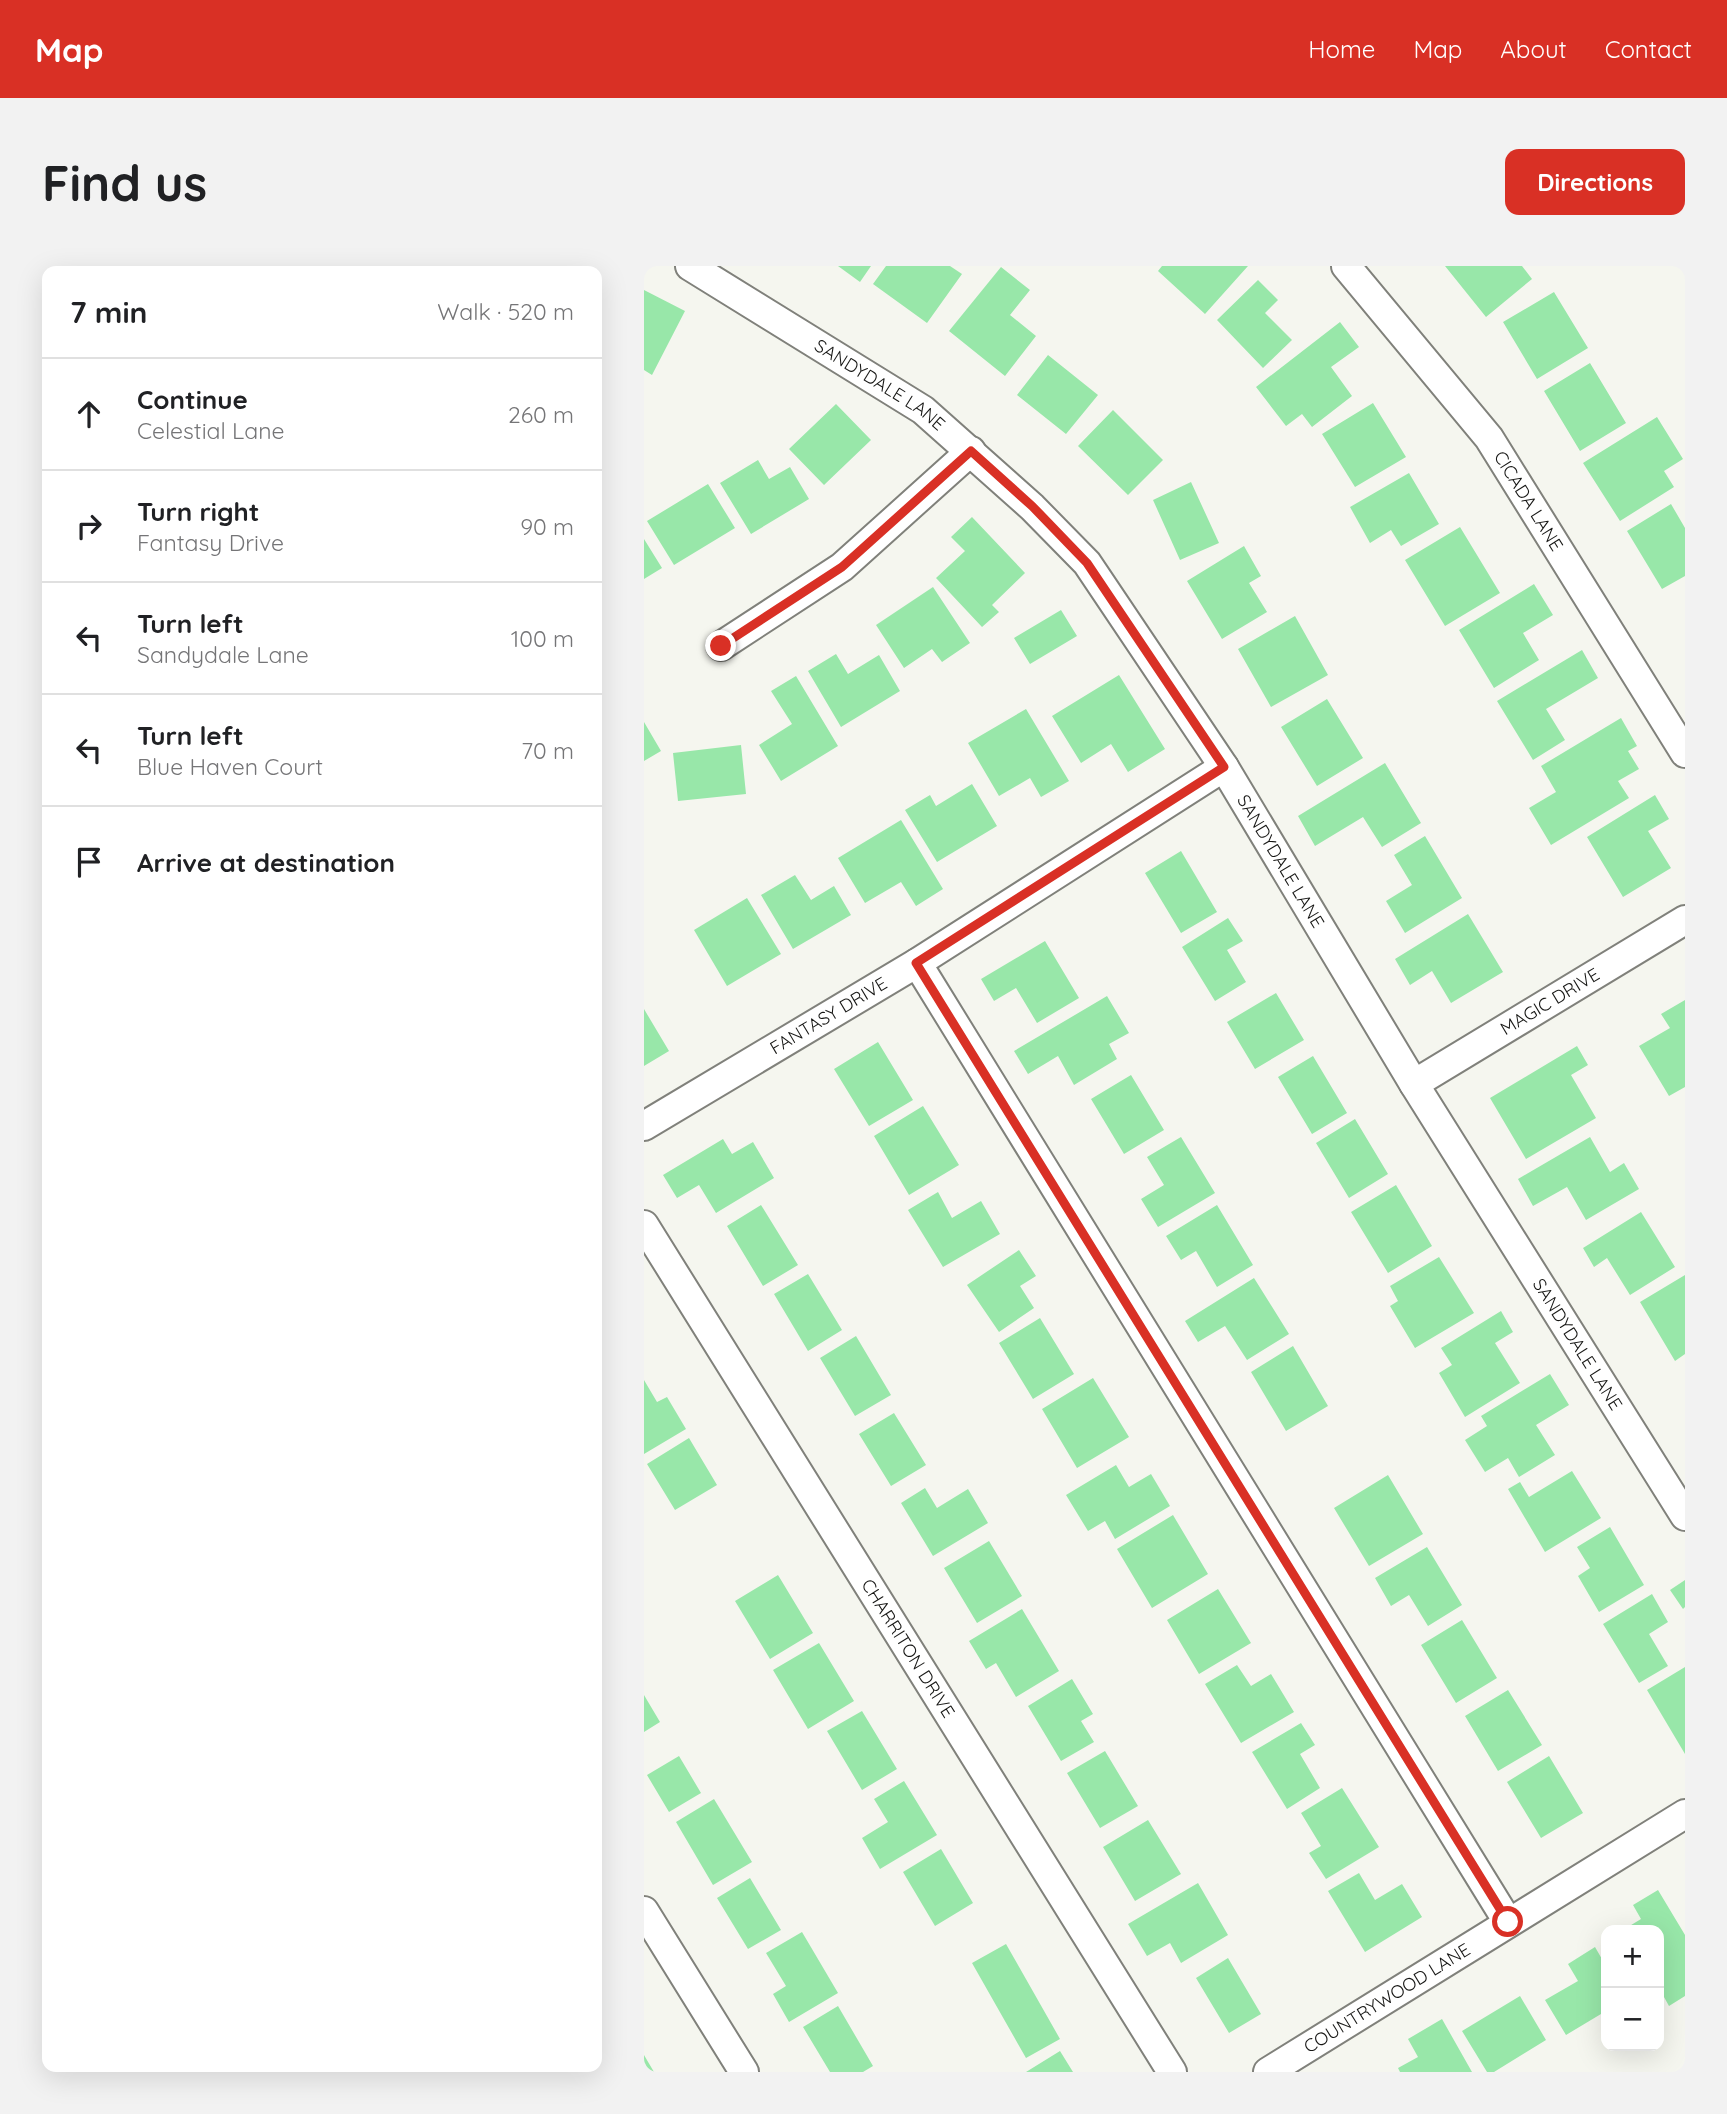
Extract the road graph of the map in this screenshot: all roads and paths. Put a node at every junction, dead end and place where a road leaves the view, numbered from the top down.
1 (690, 266) edge
2 (1346, 266) edge
3 (724, 274) edge
4 (971, 451) junction
5 (721, 646) dead end
6 (1685, 753) edge
7 (1224, 767) junction
8 (1685, 920) edge
9 (916, 963) junction
10 (1414, 1084) junction
11 (644, 1126) edge
12 (644, 1225) edge
13 (1685, 1516) edge
14 (1685, 1814) edge
15 (644, 1911) edge
16 (1508, 1922) junction
17 (744, 2072) edge
18 (1172, 2072) edge
19 (1268, 2072) edge

1 - 3 street, SANDYDALE LANE
2 - 6 street, CICADA LANE
3 - 4 street, SANDYDALE LANE
4 - 5 street
4 - 7 street, SANDYDALE LANE
7 - 9 street, FANTASY DRIVE
7 - 10 street, SANDYDALE LANE
8 - 10 street, MAGIC DRIVE
9 - 11 street, FANTASY DRIVE
9 - 16 street
10 - 13 street, SANDYDALE LANE
12 - 18 street, CHARRITON DRIVE
14 - 16 street, COUNTRYWOOD LANE
15 - 17 street
16 - 19 street, COUNTRYWOOD LANE

